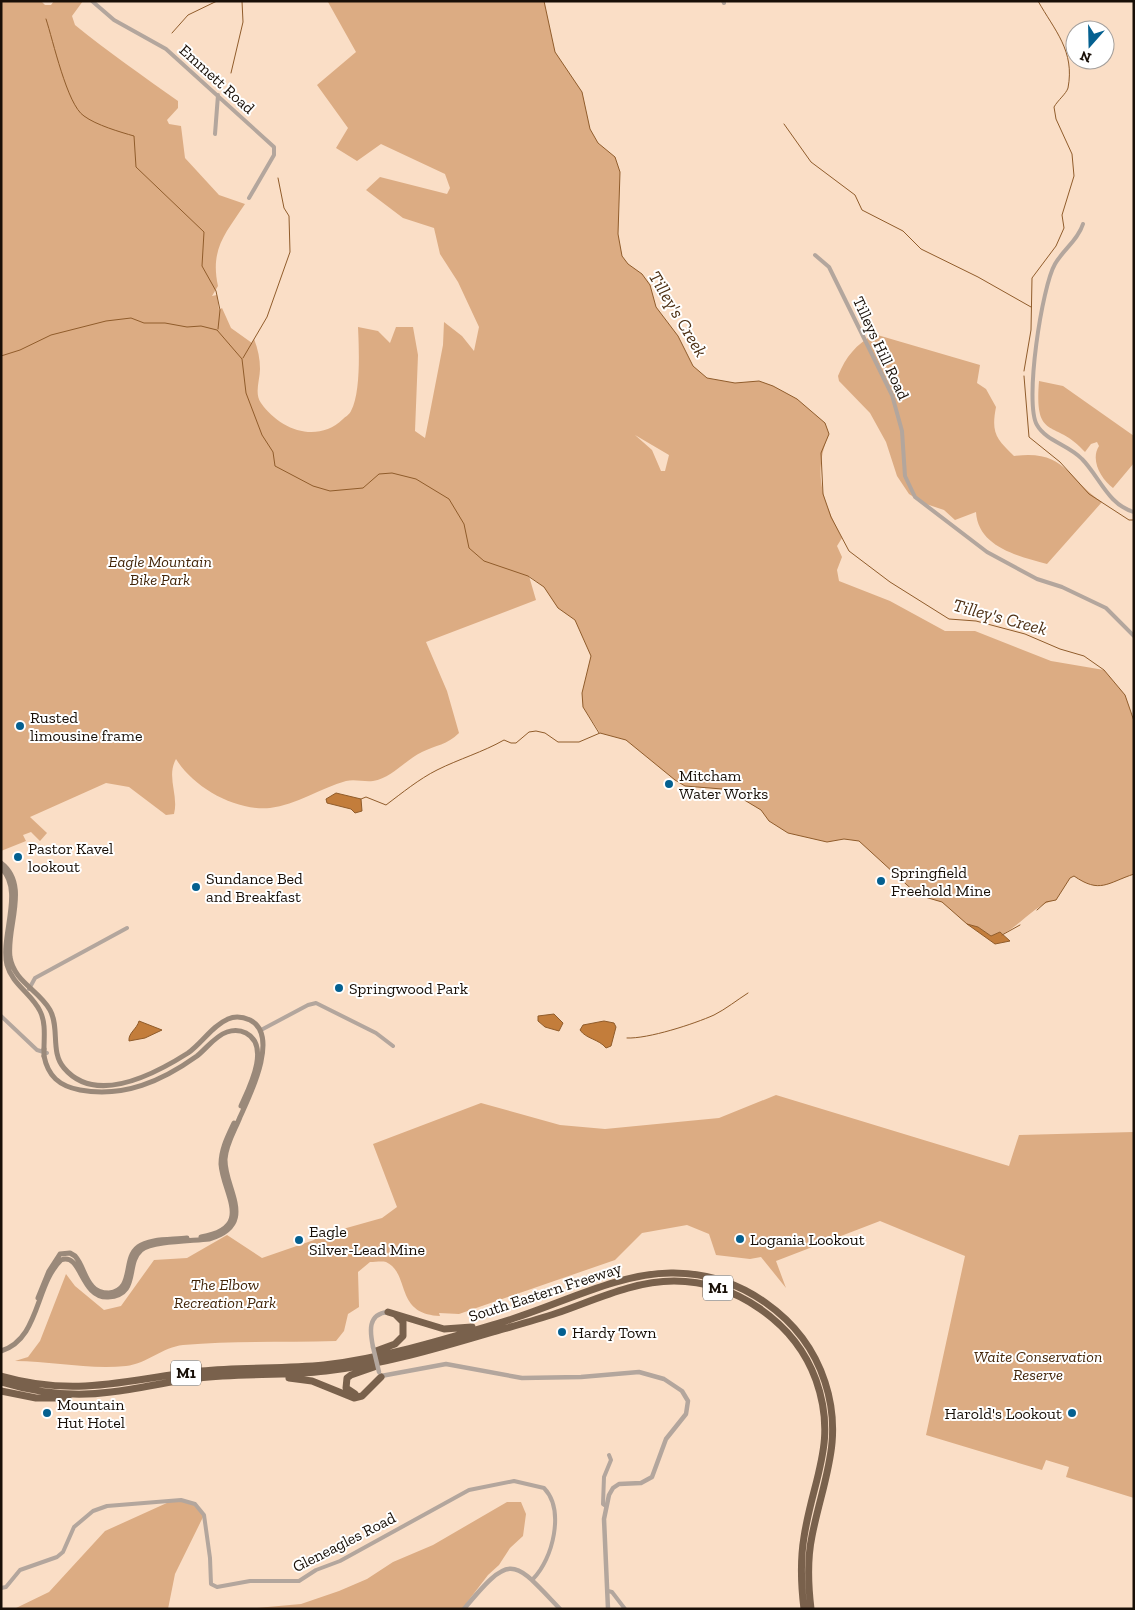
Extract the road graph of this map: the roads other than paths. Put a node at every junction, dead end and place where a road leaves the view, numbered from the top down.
1 (92, 1) edge
2 (218, 95) junction
3 (215, 134) dead end
4 (248, 198) dead end
5 (1083, 224) dead end
6 (815, 255) dead end
7 (1134, 512) edge
8 (1134, 636) edge
9 (1, 863) edge
10 (1, 868) edge
11 (127, 928) dead end
12 (28, 990) junction
13 (1, 1016) edge
14 (260, 1030) junction
15 (250, 1036) junction
16 (256, 1044) junction
17 (393, 1046) dead end
18 (45, 1053) junction
19 (388, 1312) junction
20 (535, 1312) junction
21 (1, 1350) edge
22 (424, 1351) junction
23 (300, 1366) junction
24 (380, 1374) junction
25 (1, 1376) edge
26 (217, 1376) junction
27 (1, 1382) edge
28 (1, 1391) edge
29 (111, 1392) junction
30 (609, 1455) dead end
31 (606, 1506) junction
32 (533, 1579) junction
33 (1, 1588) edge
34 (608, 1591) junction
35 (464, 1609) edge
36 (560, 1609) edge
37 (608, 1609) edge
38 (625, 1609) edge
39 (804, 1609) edge
40 (811, 1609) edge

1 - 2 street, Emmett Road
2 - 3 street
2 - 4 street, Emmett Road
5 - 7 street
6 - 8 street, Tilleys Hill Road
9 - 12 main road
10 - 12 main road
11 - 12 street
12 - 14 main road
12 - 18 main road
13 - 18 street
14 - 15 main road
14 - 16 main road
14 - 17 street
14 - 21 main road
15 - 16 main road
15 - 18 main road
16 - 21 main road
19 - 20 highway
19 - 23 highway
19 - 24 street, bridge
20 - 23 highway, South Eastern Freeway / M1
20 - 40 highway, South Eastern Freeway / M1
22 - 24 highway
22 - 26 highway, South Eastern Freeway / M1
22 - 39 highway, South Eastern Freeway / M1
23 - 25 highway, South Eastern Freeway / M1
24 - 26 highway
24 - 31 street
26 - 29 highway, South Eastern Freeway / M1
27 - 29 highway, South Eastern Freeway / M1
28 - 29 highway
30 - 31 street
31 - 34 street
32 - 33 street, Gleneagles Road
32 - 35 street
32 - 36 street
34 - 37 street
34 - 38 street

